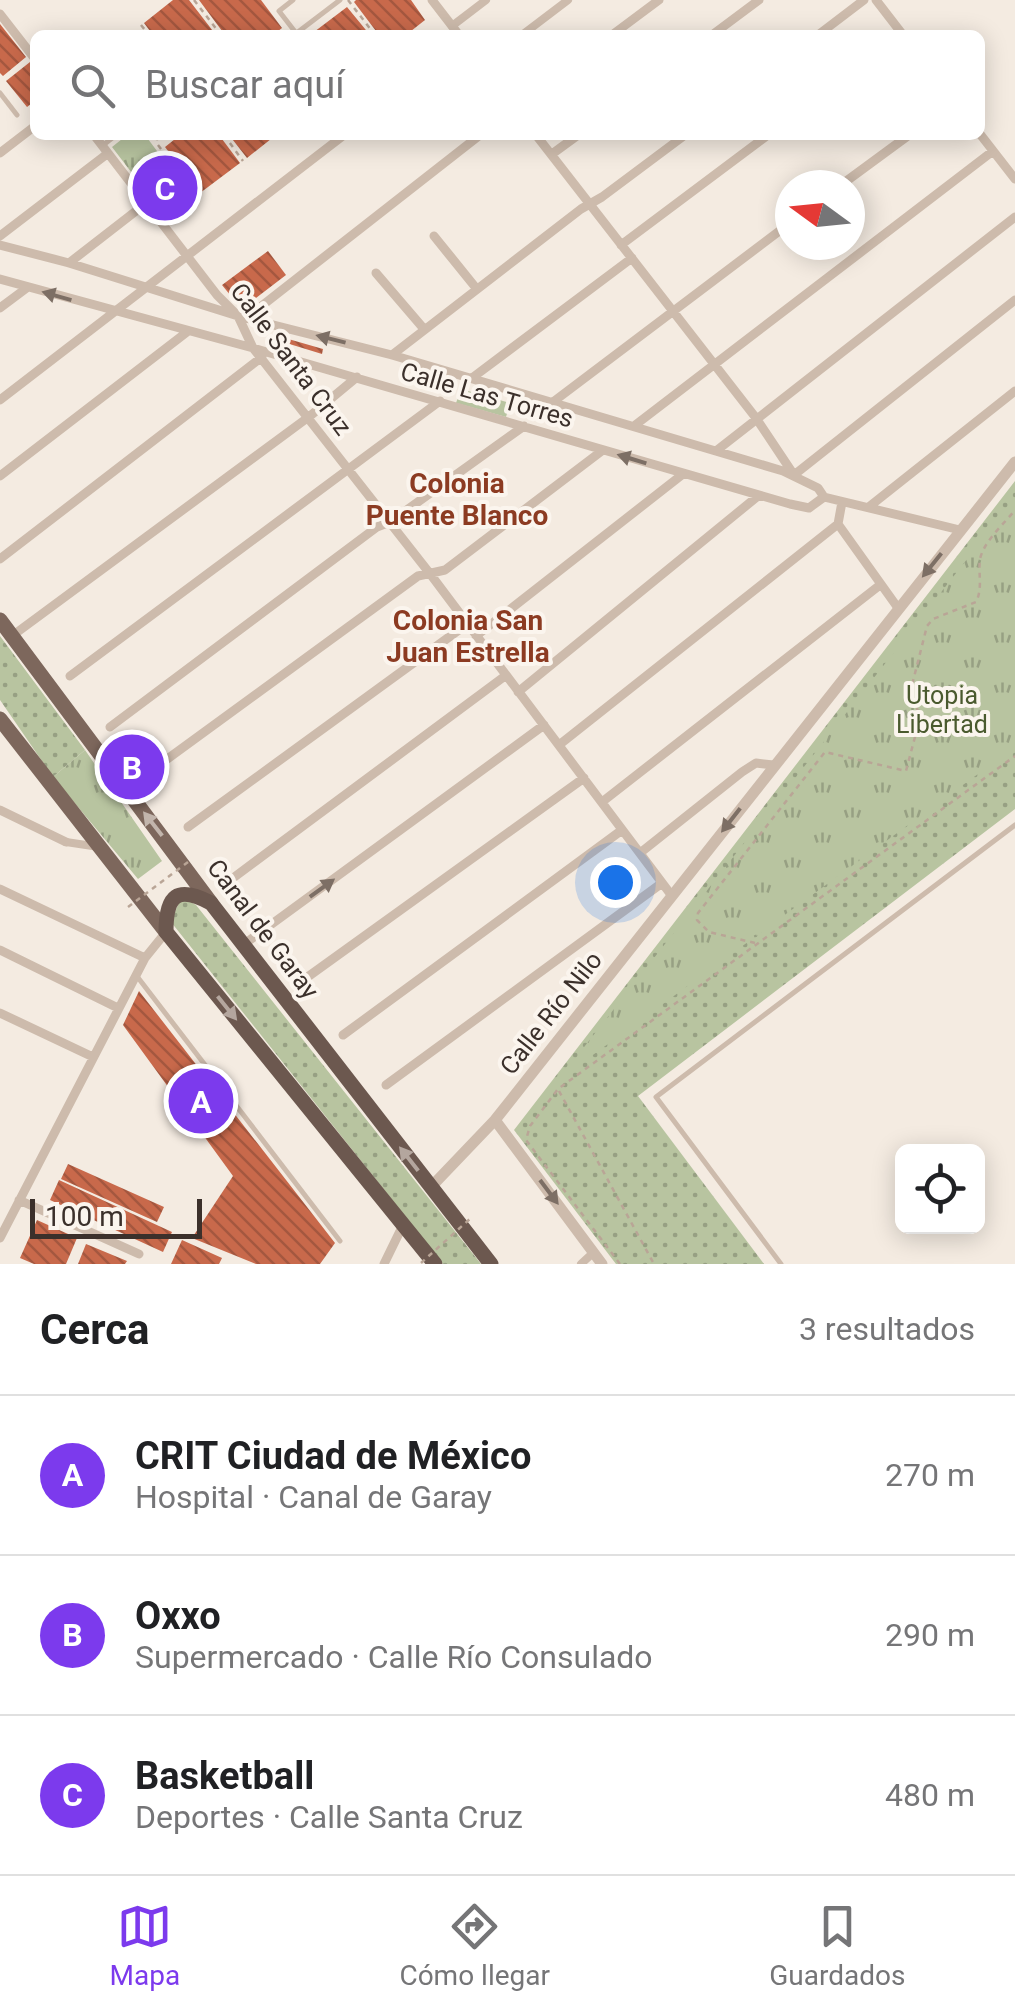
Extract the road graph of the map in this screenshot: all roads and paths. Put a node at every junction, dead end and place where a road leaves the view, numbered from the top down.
1 (194, 0) edge
2 (293, 0) edge
3 (340, 0) edge
4 (348, 0) edge
5 (432, 0) edge
6 (486, 0) edge
7 (568, 0) edge
8 (659, 0) edge
9 (759, 0) edge
10 (864, 0) edge
11 (876, 0) edge
12 (0, 14) edge
13 (141, 25) dead end
14 (452, 26) junction
15 (145, 30) edge
16 (217, 30) edge
17 (293, 30) edge
18 (301, 30) edge
19 (370, 30) edge
20 (455, 30) edge
21 (529, 30) edge
22 (619, 30) edge
23 (719, 30) edge
24 (825, 30) edge
25 (898, 30) edge
26 (30, 53) edge
27 (0, 92) edge
28 (17, 115) dead end
29 (30, 130) edge
30 (97, 140) edge
31 (112, 140) edge
32 (158, 140) edge
33 (228, 140) edge
34 (338, 140) edge
35 (474, 140) edge
36 (540, 140) edge
37 (571, 140) edge
38 (678, 140) edge
39 (761, 140) edge
40 (901, 140) edge
41 (985, 140) edge
42 (104, 150) junction
43 (994, 151) junction
44 (0, 152) edge
45 (552, 154) junction
46 (243, 161) dead end
47 (1011, 166) edge
48 (862, 170) edge
49 (1015, 179) edge
50 (197, 196) dead end
51 (146, 204) junction
52 (590, 204) junction
53 (1015, 217) edge
54 (775, 234) edge
55 (0, 236) edge
56 (434, 236) dead end
57 (0, 245) edge
58 (621, 245) junction
59 (188, 257) junction
60 (632, 258) junction
61 (69, 263) junction
62 (376, 272) dead end
63 (0, 279) edge
64 (28, 287) junction
65 (150, 287) junction
66 (476, 288) junction
67 (1015, 300) edge
68 (0, 308) edge
69 (672, 311) junction
70 (117, 312) junction
71 (238, 316) junction
72 (424, 329) junction
73 (188, 332) junction
74 (253, 348) junction
75 (392, 354) junction
76 (262, 357) junction
77 (714, 364) junction
78 (356, 377) junction
79 (472, 378) junction
80 (1015, 391) edge
81 (0, 400) edge
82 (440, 401) junction
83 (552, 402) junction
84 (310, 416) junction
85 (756, 418) junction
86 (524, 426) junction
87 (634, 426) junction
88 (603, 450) junction
89 (716, 450) junction
90 (1015, 462) edge
91 (349, 468) junction
92 (683, 474) junction
93 (794, 475) junction
94 (0, 476) edge
95 (758, 496) junction
96 (824, 497) junction
97 (842, 502) junction
98 (870, 506) junction
99 (1015, 510) edge
100 (390, 522) junction
101 (838, 524) junction
102 (960, 530) junction
103 (0, 559) edge
104 (431, 574) junction
105 (880, 585) junction
106 (898, 608) junction
107 (0, 620) edge
108 (467, 624) junction
109 (12, 636) junction
110 (476, 636) junction
111 (70, 676) dead end
112 (505, 676) junction
113 (518, 692) junction
114 (0, 718) edge
115 (544, 725) junction
116 (110, 727) dead end
117 (559, 746) junction
118 (1015, 756) edge
119 (773, 766) junction
120 (144, 776) dead end
121 (584, 778) junction
122 (602, 802) junction
123 (0, 810) edge
124 (1015, 825) edge
125 (188, 827) dead end
126 (622, 830) junction
127 (66, 842) joint
128 (103, 848) junction
129 (640, 853) junction
130 (192, 860) dead end
131 (662, 883) junction
132 (225, 884) dead end
133 (0, 889) edge
134 (672, 896) junction
135 (211, 903) junction
136 (128, 907) dead end
137 (166, 932) junction
138 (757, 943) junction
139 (243, 945) junction
140 (0, 950) edge
141 (145, 958) junction
142 (136, 975) junction
143 (302, 981) dead end
144 (118, 1008) junction
145 (0, 1013) edge
146 (343, 1035) dead end
147 (93, 1057) junction
148 (386, 1084) dead end
149 (558, 1089) junction
150 (495, 1120) junction
151 (431, 1187) junction
152 (19, 1200) junction
153 (472, 1217) dead end
154 (403, 1225) junction
155 (0, 1238) edge
156 (340, 1242) dead end
157 (594, 1252) junction
158 (140, 1254) dead end
159 (421, 1263) edge
160 (384, 1264) edge
161 (435, 1264) edge
162 (491, 1264) edge
163 (581, 1264) edge
164 (602, 1264) edge
165 (620, 1264) edge
166 (654, 1264) edge
167 (781, 1264) edge

1 - 16 path
2 - 17 lane
3 - 18 lane
4 - 19 path
5 - 14 street
6 - 14 street
7 - 21 street
8 - 22 street
9 - 23 street
10 - 24 street
11 - 25 street
12 - 26 street
13 - 15 path
14 - 20 street
27 - 28 lane
29 - 44 street
30 - 42 street, Calle Santa Cruz
31 - 42 lane
32 - 50 path
33 - 46 path
34 - 59 street
35 - 71 street
36 - 45 street
37 - 45 street
38 - 52 street
39 - 58 street
40 - 48 street
41 - 43 street
42 - 51 street, Calle Santa Cruz
42 - 55 street
43 - 47 street
43 - 77 street
45 - 52 street
47 - 49 street
51 - 59 street, Calle Santa Cruz
51 - 61 street
52 - 58 street
52 - 66 street
53 - 85 street
54 - 69 street
56 - 66 street
57 - 61 street, Calle Las Torres
58 - 60 street
59 - 65 street
59 - 71 street, Calle Santa Cruz
60 - 69 street
60 - 79 street
61 - 65 street, Calle Las Torres
62 - 72 street
63 - 64 street, Calle Las Torres
64 - 68 street
70 -> 64 street, Calle Las Torres
65 - 70 street
65 - 71 street, Calle Las Torres
66 - 72 street
67 - 93 street
69 - 77 street
69 - 83 street
70 - 73 street, Calle Las Torres
70 - 81 street
71 - 74 street, Calle Santa Cruz
75 -> 71 street, Calle Las Torres
72 - 75 street
73 - 74 street, Calle Las Torres
73 - 94 street
74 - 76 street, Calle Santa Cruz
74 - 78 street, Calle Las Torres
75 - 79 street, Calle Las Torres
76 - 84 street, Calle Santa Cruz
76 - 103 street
77 - 85 street
77 - 87 street
78 - 82 street, Calle Las Torres
78 - 84 street
79 - 83 street, Calle Las Torres
80 - 98 street
82 - 86 street, Calle Las Torres
82 - 91 street
83 - 87 street, Calle Las Torres
84 - 91 street, Calle Santa Cruz
84 - 109 street
85 - 89 street
85 - 93 street
86 - 88 street, Calle Las Torres
86 - 100 street
87 - 89 street, Calle Las Torres
92 -> 88 street, Calle Las Torres
88 - 104 street
89 - 93 street, Calle Las Torres
90 - 102 street, Calle Río Nilo
91 - 100 street, Calle Santa Cruz
91 - 111 street
92 - 95 street, Calle Las Torres
92 - 110 street
93 - 96 street
95 - 96 street, Calle Las Torres
95 - 113 street
96 - 97 street, Calle Las Torres
97 - 98 street, Calle Las Torres
97 - 101 street
98 - 102 street, Calle Las Torres
99 - 138 path
100 - 104 street, Calle Santa Cruz
100 - 116 street
101 - 105 street
101 - 117 street
102 -> 106 street, Calle Río Nilo
104 - 108 street, Calle Santa Cruz
104 - 120 street
105 - 106 street
105 - 122 street
106 - 119 street, Calle Río Nilo
107 - 109 main road, Canal de Garay
108 - 110 street, Calle Santa Cruz
108 - 125 street
135 -> 109 main road, Canal de Garay
110 - 112 street, Calle Santa Cruz
112 - 113 street, Calle Santa Cruz
112 - 132 street
113 - 115 street, Calle Santa Cruz
114 - 128 main road
115 - 117 street, Calle Santa Cruz
139 -> 115 street
117 - 121 street, Calle Santa Cruz
118 - 138 path
119 - 129 street
119 -> 134 street, Calle Río Nilo
121 - 122 street, Calle Santa Cruz
121 - 143 street
122 - 126 street, Calle Santa Cruz
123 - 127 street
124 - 167 lane
126 - 129 street, Calle Santa Cruz
126 - 146 street
127 - 128 street
128 - 137 main road
129 - 131 street, Calle Santa Cruz
130 - 136 path, bridge
131 - 134 street, Calle Santa Cruz
131 - 148 street
133 - 141 street
134 - 150 street, Calle Río Nilo
135 - 137 highway
135 - 139 highway, Canal de Garay
137 - 141 street
137 -> 154 highway
138 - 149 path
151 -> 139 highway, Canal de Garay
140 - 144 street
141 - 142 street
142 - 144 street
142 - 156 lane
144 - 147 street
145 - 147 street
147 - 152 street
149 - 165 path
149 - 166 path
150 - 151 street, Calle Río Nilo
150 -> 157 street
151 - 162 highway, Canal de Garay
152 - 155 street
152 - 158 street
153 - 159 path, bridge
154 - 160 street
154 - 161 highway
157 - 163 street
157 - 164 street

